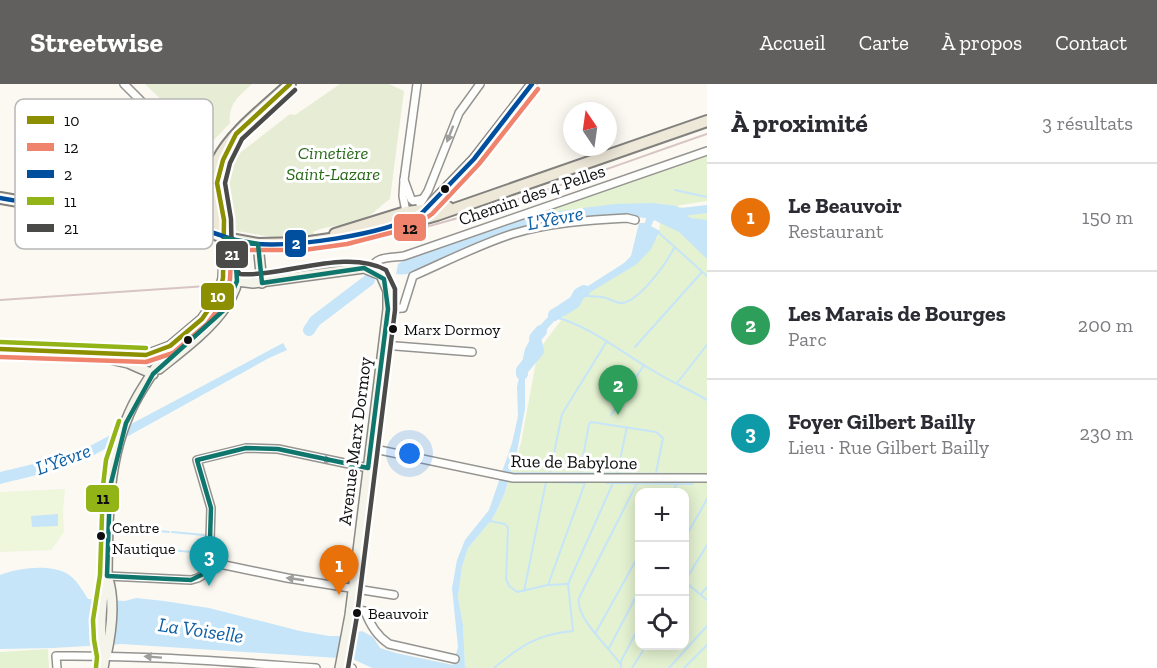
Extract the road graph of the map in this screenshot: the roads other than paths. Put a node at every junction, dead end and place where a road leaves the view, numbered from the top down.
1 (124, 84) edge
2 (290, 84) edge
3 (417, 84) edge
4 (480, 84) edge
5 (532, 84) edge
6 (139, 99) edge
7 (707, 121) edge
8 (707, 151) edge
9 (215, 178) joint
10 (213, 181) edge
11 (0, 198) edge
12 (15, 201) edge
13 (407, 204) junction
14 (424, 204) junction
15 (457, 207) junction
16 (213, 214) edge
17 (635, 220) dead end
18 (345, 237) junction
19 (213, 240) edge
20 (311, 242) junction
21 (224, 243) junction
22 (258, 244) junction
23 (224, 268) junction
24 (371, 270) junction
25 (236, 278) junction
26 (262, 278) junction
27 (388, 309) junction
28 (383, 345) junction
29 (170, 346) junction
30 (0, 349) edge
31 (472, 352) dead end
32 (87, 354) junction
33 (146, 355) junction
34 (153, 374) junction
35 (370, 448) junction
36 (368, 468) junction
37 (707, 478) edge
38 (210, 562) junction
39 (107, 576) junction
40 (353, 587) junction
41 (394, 595) dead end
42 (350, 609) junction
43 (106, 655) junction
44 (455, 659) dead end
45 (340, 664) edge
46 (57, 668) edge
47 (104, 668) edge
48 (109, 668) edge
49 (316, 668) edge
50 (352, 668) edge

1 - 6 street
2 - 9 main road
3 - 13 street
4 -> 14 street
5 - 14 main road
7 - 15 main road
8 - 24 street, Chemin des 4 Pelles
9 - 10 main road
11 - 12 main road
13 - 14 main road
13 - 20 main road
14 - 15 main road
14 - 18 main road
15 - 18 main road
16 - 21 main road
17 - 27 street
18 - 20 main road
19 - 21 main road
20 - 22 main road
21 - 22 main road
21 - 23 main road
21 - 25 main road
22 - 26 main road
23 - 25 main road
23 - 29 main road
24 - 26 main road
24 - 27 main road, Avenue Marx Dormoy
25 - 26 main road
25 - 34 main road
27 - 28 main road, Avenue Marx Dormoy
28 - 31 street
28 - 35 main road, Avenue Marx Dormoy
29 - 33 main road
29 - 34 main road
30 - 32 main road
32 - 33 main road
32 - 34 main road
33 - 34 main road
34 - 39 main road
35 - 36 main road, Avenue Marx Dormoy
35 - 37 street, Rue de Babylone
38 -> 36 street
36 - 40 main road, Avenue Marx Dormoy
38 - 39 street
40 -> 38 street
39 - 43 main road
40 - 41 street
40 - 42 main road, Avenue Marx Dormoy
42 - 44 street
42 - 45 main road, Avenue Marx Dormoy
43 - 46 street
43 - 47 main road
43 - 48 main road
49 -> 43 street
45 - 50 street

